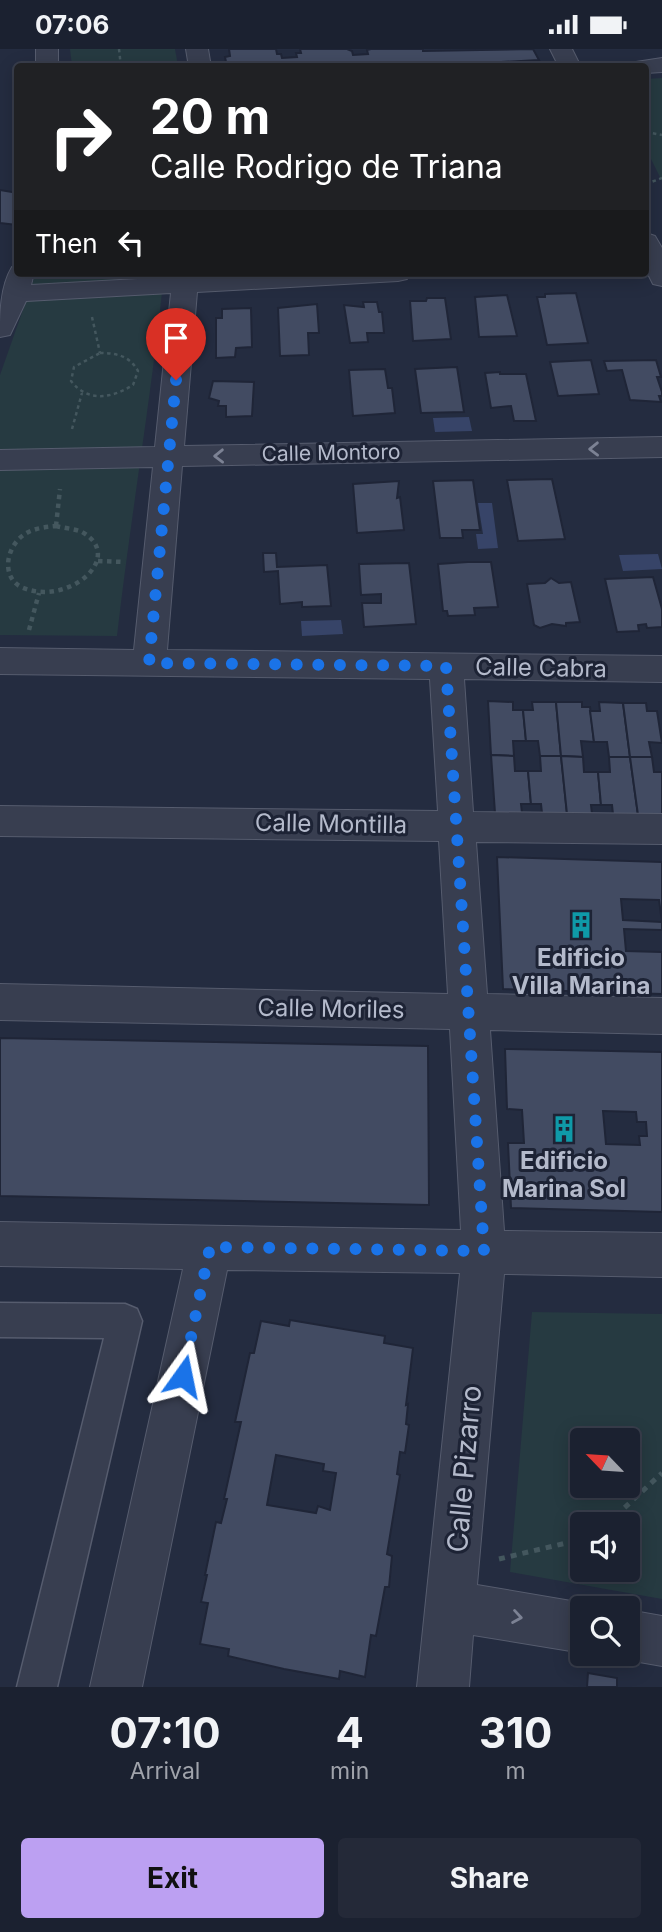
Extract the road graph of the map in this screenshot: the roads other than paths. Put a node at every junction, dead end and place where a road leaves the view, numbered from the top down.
1 (256, 277) edge
2 (185, 279) edge
3 (18, 284) edge
4 (0, 329) edge
5 (662, 447) edge
6 (168, 457) junction
7 (0, 460) edge
8 (0, 661) edge
9 (149, 663) junction
10 (446, 666) junction
11 (662, 669) edge
12 (0, 821) edge
13 (457, 826) junction
14 (662, 829) edge
15 (0, 1002) edge
16 (469, 1013) junction
17 (662, 1016) edge
18 (0, 1244) edge
19 (210, 1247) junction
20 (484, 1251) junction
21 (662, 1255) edge
22 (0, 1320) edge
23 (452, 1588) junction
24 (570, 1624) edge
25 (640, 1638) edge
26 (662, 1641) edge
27 (37, 1687) edge
28 (116, 1687) edge
29 (443, 1687) edge

1 - 2 street
2 - 3 street
2 - 6 street
3 - 4 street
5 -> 6 street, Calle Montoro
6 - 7 street, Calle Montoro
6 - 9 street
8 - 9 street, Calle Cabra
9 - 10 street, Calle Cabra
10 - 11 street, Calle Cabra
10 - 13 street, Calle Pizarro
12 - 13 street, Calle Montilla
13 - 14 street, Calle Montilla
13 - 16 street, Calle Pizarro
15 - 16 street, Calle Moriles
16 - 17 street, Calle Moriles
16 - 20 street, Calle Pizarro
18 - 19 street
19 - 20 street
19 - 28 street
20 - 21 street
20 - 23 street, Calle Pizarro
22 - 27 street
23 -> 24 street
23 - 29 street, Calle Pizarro
25 - 26 street

